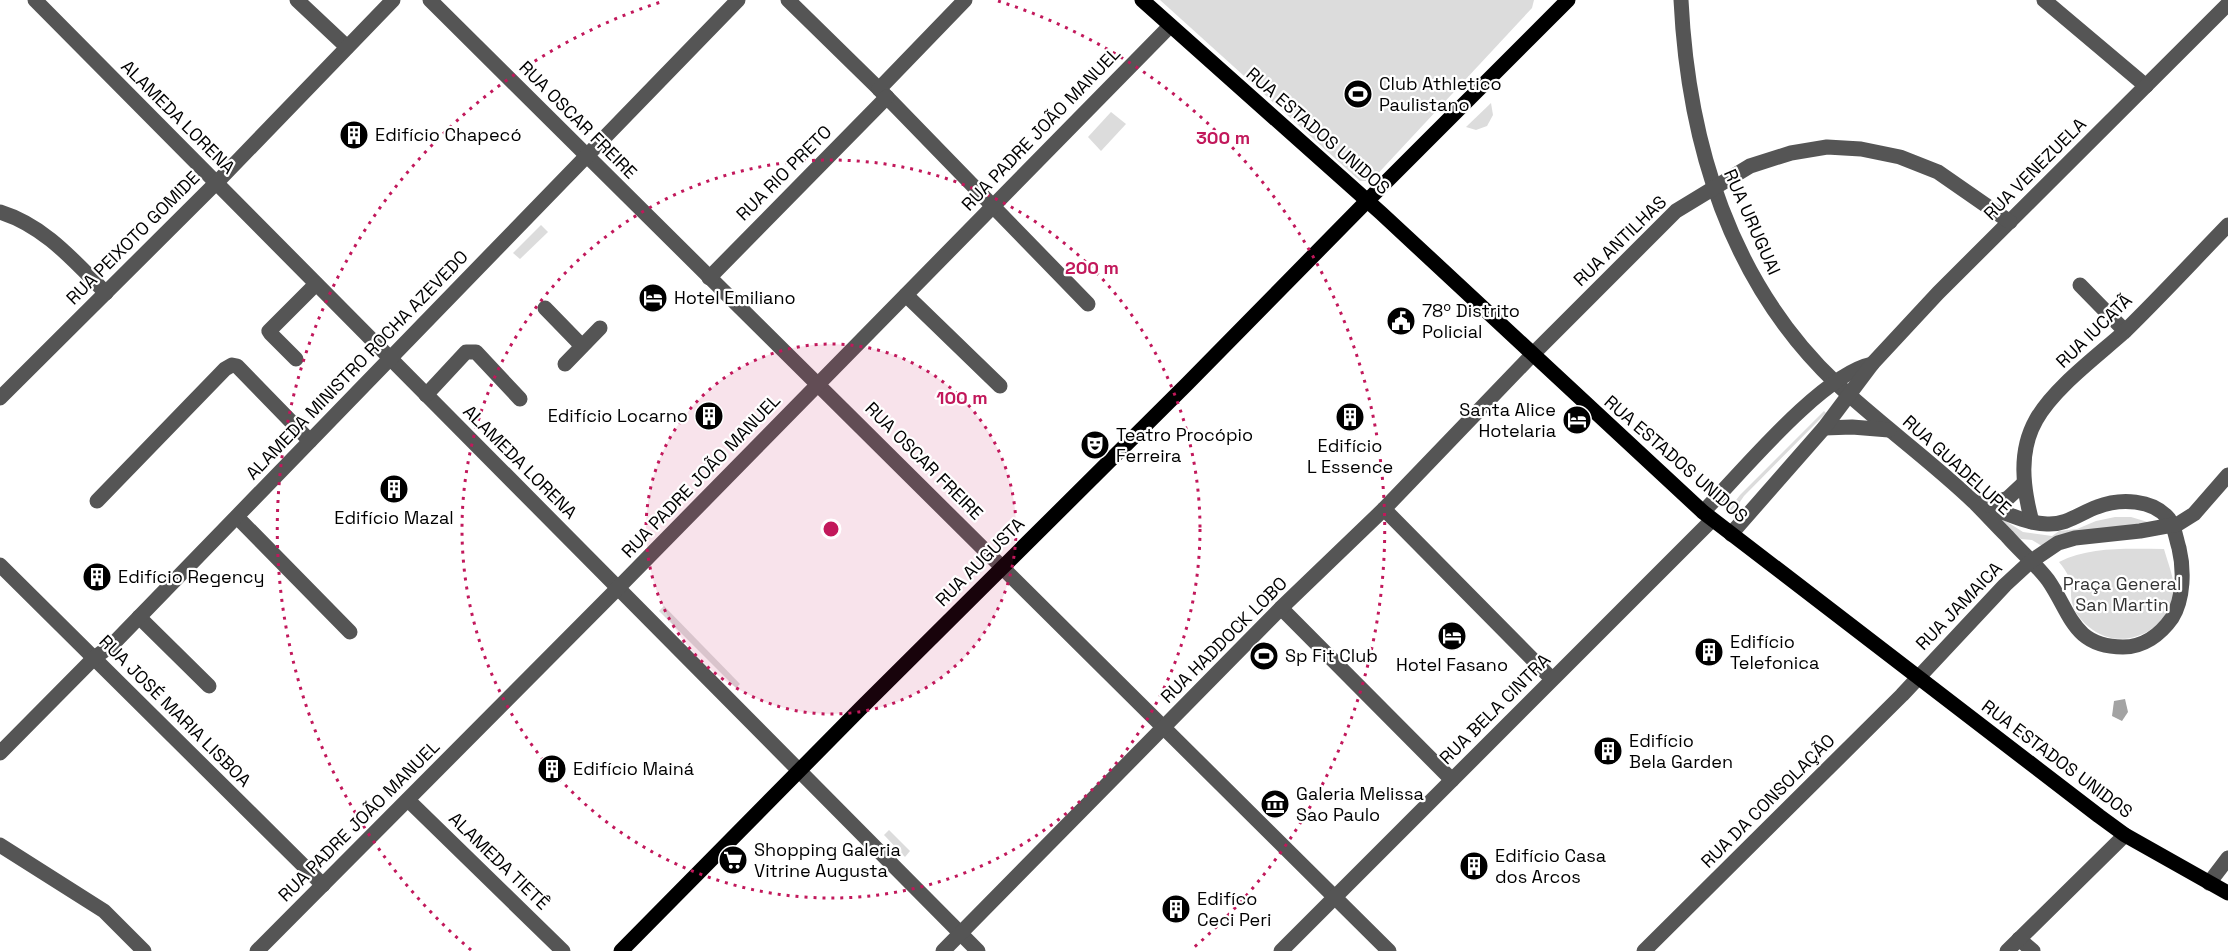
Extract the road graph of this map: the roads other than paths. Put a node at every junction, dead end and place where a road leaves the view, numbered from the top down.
1 (35, 0) edge
2 (297, 0) edge
3 (393, 0) edge
4 (430, 0) edge
5 (738, 0) edge
6 (788, 0) edge
7 (965, 0) edge
8 (1142, 0) edge
9 (1681, 0) edge
10 (2044, 0) edge
11 (1559, 3) edge
12 (2228, 4) edge
13 (1170, 26) junction
14 (347, 47) junction
15 (2146, 86) junction
16 (883, 93) junction
17 (586, 157) junction
18 (216, 183) junction
19 (1713, 187) junction
20 (1367, 201) junction
21 (994, 205) junction
22 (0, 212) edge
23 (2010, 222) junction
24 (2228, 225) edge
25 (709, 278) junction
26 (316, 284) junction
27 (2080, 285) dead end
28 (106, 293) junction
29 (906, 294) junction
30 (1088, 304) dead end
31 (545, 308) dead end
32 (600, 328) dead end
33 (2125, 330) junction
34 (582, 346) junction
35 (1533, 355) junction
36 (296, 359) dead end
37 (390, 359) junction
38 (565, 364) dead end
39 (1872, 364) junction
40 (1835, 383) junction
41 (818, 384) junction
42 (1000, 386) dead end
43 (426, 395) junction
44 (1848, 395) junction
45 (0, 398) edge
46 (520, 399) dead end
47 (1824, 428) junction
48 (1889, 430) junction
49 (305, 435) junction
50 (2228, 475) edge
51 (2024, 484) junction
52 (97, 501) dead end
53 (1973, 501) junction
54 (1988, 505) junction
55 (1384, 508) junction
56 (1708, 516) junction
57 (237, 517) junction
58 (2032, 522) junction
59 (2173, 525) junction
60 (1731, 534) junction
61 (2030, 562) junction
62 (0, 565) edge
63 (1003, 566) junction
64 (617, 589) junction
65 (1281, 608) junction
66 (139, 617) junction
67 (350, 632) dead end
68 (94, 658) junction
69 (1917, 678) junction
70 (1552, 679) junction
71 (209, 686) dead end
72 (1164, 728) junction
73 (0, 753) edge
74 (799, 772) junction
75 (1452, 780) junction
76 (408, 800) junction
77 (2125, 835) junction
78 (0, 845) edge
79 (2228, 858) edge
80 (2209, 883) junction
81 (322, 885) junction
82 (2228, 893) edge
83 (1335, 898) junction
84 (960, 933) junction
85 (2019, 939) junction
86 (144, 951) edge
87 (257, 951) edge
88 (563, 951) edge
89 (621, 951) edge
90 (943, 951) edge
91 (978, 951) edge
92 (1281, 951) edge
93 (1389, 951) edge
94 (1644, 951) edge
95 (2007, 951) edge
96 (2033, 951) edge

1 - 18 street, ALAMEDA LORENA
2 - 14 street
3 - 14 street, RUA PEIXOTO GOMIDE
4 - 17 street, RUA OSCAR FREIRE
5 - 17 street, ALAMEDA MINISTRO ROCHA AZEVEDO
6 - 16 street
7 - 16 street, RUA RIO PRETO
8 - 13 main road, RUA ESTADOS UNIDOS
9 - 19 street, RUA URUGUAI
10 - 15 street
11 - 20 main road, RUA AUGUSTA
12 - 15 street, RUA VENEZUELA
13 - 20 main road, RUA ESTADOS UNIDOS
13 - 21 street, RUA PADRE JOÃO MANUEL
14 - 18 street, RUA PEIXOTO GOMIDE
15 - 23 street, RUA VENEZUELA
16 - 21 street
16 - 25 street, RUA RIO PRETO
17 - 25 street, RUA OSCAR FREIRE
17 - 37 street, ALAMEDA MINISTRO ROCHA AZEVEDO
18 - 26 street, ALAMEDA LORENA
18 - 28 street, RUA PEIXOTO GOMIDE
19 - 23 street, RUA ANTILHAS
19 - 35 street, RUA ANTILHAS
19 - 40 street, RUA URUGUAI
20 - 35 main road, RUA ESTADOS UNIDOS
20 - 63 main road, RUA AUGUSTA
21 - 29 street, RUA PADRE JOÃO MANUEL
21 - 30 street
22 - 28 street
23 - 39 street, RUA VENEZUELA
24 - 33 street, RUA IUCATÃ
25 - 41 street, RUA OSCAR FREIRE
26 - 36 street
26 - 37 street, ALAMEDA LORENA
27 - 33 street
28 - 45 street, RUA PEIXOTO GOMIDE
29 - 41 street, RUA PADRE JOÃO MANUEL
29 - 42 street
31 - 34 street
32 - 34 street
33 - 51 street, RUA IUCATÃ
34 - 38 street
35 - 55 street, RUA HADDOCK LOBO
35 - 56 main road, RUA ESTADOS UNIDOS
37 - 43 street, ALAMEDA LORENA
37 - 49 street, ALAMEDA MINISTRO ROCHA AZEVEDO
39 - 40 street, RUA VENEZUELA
39 - 44 street, RUA VENEZUELA
40 - 44 street, RUA URUGUAI
40 - 56 street, RUA VENEZUELA
41 - 63 street, RUA OSCAR FREIRE
41 - 64 street, RUA PADRE JOÃO MANUEL
43 - 46 street
43 - 64 street, ALAMEDA LORENA
44 - 47 street, RUA VENEZUELA
44 - 48 street, RUA GUADELUPE
47 - 48 street
47 - 60 street, RUA VENEZUELA
48 - 53 street, RUA GUADELUPE
49 - 52 street
49 - 57 street, ALAMEDA MINISTRO ROCHA AZEVEDO
50 - 59 street
51 - 54 street
51 - 58 street, RUA IUCATÃ
53 - 54 street
53 - 61 street, RUA GUADELUPE
54 - 58 street
55 - 65 street, RUA HADDOCK LOBO
55 - 70 street
56 - 60 main road, RUA ESTADOS UNIDOS
56 - 70 street, RUA BELA CINTRA
57 - 66 street, ALAMEDA MINISTRO ROCHA AZEVEDO
57 - 67 street
58 - 59 street
59 - 61 street
59 - 61 street
60 - 69 main road, RUA ESTADOS UNIDOS
61 - 69 street, RUA JAMAICA
62 - 68 street, RUA JOSÉ MARIA LISBOA
63 - 72 street, RUA OSCAR FREIRE
63 - 74 main road, RUA AUGUSTA
64 - 74 street, ALAMEDA LORENA
64 - 76 street, RUA PADRE JOÃO MANUEL
65 - 72 street, RUA HADDOCK LOBO
65 - 75 street
66 - 68 street, ALAMEDA MINISTRO ROCHA AZEVEDO
66 - 71 street
68 - 73 street, ALAMEDA MINISTRO ROCHA AZEVEDO
68 - 81 street, RUA JOSÉ MARIA LISBOA
69 - 77 main road, RUA ESTADOS UNIDOS
69 - 94 street, RUA DA CONSOLAÇÃO
70 - 75 street, RUA BELA CINTRA
72 - 83 street, RUA OSCAR FREIRE
72 - 84 street, RUA HADDOCK LOBO
74 - 84 street, ALAMEDA LORENA
74 - 89 main road, RUA AUGUSTA
75 - 83 street, RUA BELA CINTRA
76 - 81 street, RUA PADRE JOÃO MANUEL
76 - 88 street, ALAMEDA TIETÊ
77 - 80 main road, RUA ESTADOS UNIDOS
77 - 85 street
78 - 86 street
79 - 80 street
80 - 82 main road, RUA ESTADOS UNIDOS
81 - 87 street, RUA PADRE JOÃO MANUEL
83 - 92 street, RUA BELA CINTRA
83 - 93 street, RUA OSCAR FREIRE
84 - 90 street, RUA HADDOCK LOBO
84 - 91 street, ALAMEDA LORENA
85 - 95 street
85 - 96 street

